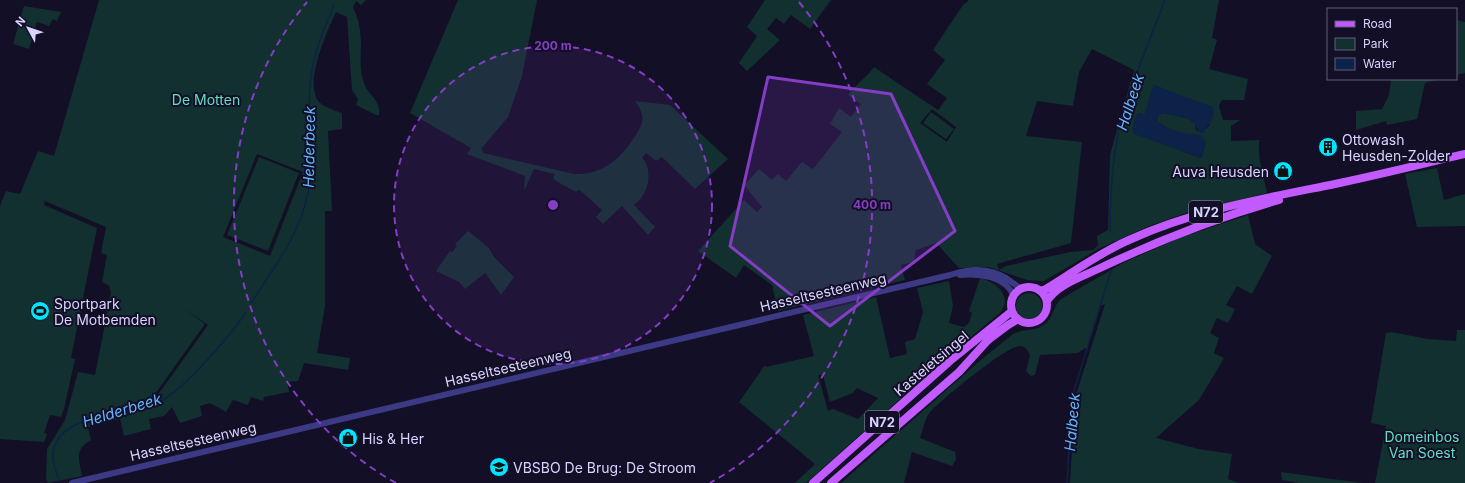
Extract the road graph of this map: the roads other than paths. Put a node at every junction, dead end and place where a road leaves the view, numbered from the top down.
1 (1465, 154) edge
2 (1314, 188) junction
3 (950, 275) junction
4 (1073, 276) junction
5 (1022, 289) junction
6 (1040, 291) junction
7 (1014, 296) junction
8 (1047, 301) junction
9 (1012, 312) junction
10 (1018, 319) junction
11 (72, 483) edge
12 (813, 483) edge
13 (830, 483) edge

1 - 2 main road, N72
2 - 4 main road, N72
2 - 4 main road, N72
3 - 5 street, Hasseltsesteenweg
3 - 7 street, Hasseltsesteenweg
3 - 11 street, Hasseltsesteenweg
4 - 6 main road, N72
4 - 8 main road, N72
5 - 6 main road, Hasseltsesteenweg
5 - 7 main road
6 - 8 main road
7 - 9 main road
8 - 10 main road, N72
9 - 10 main road
9 - 12 main road, Kasteletsingel / N72
10 - 13 main road, Kasteletsingel / N72

